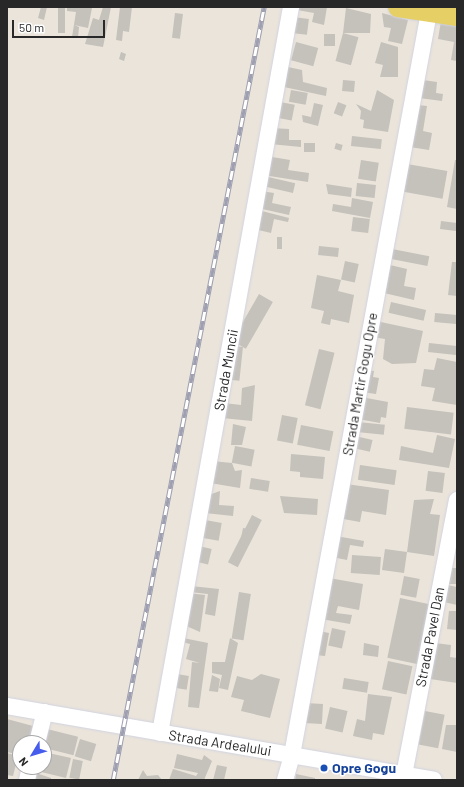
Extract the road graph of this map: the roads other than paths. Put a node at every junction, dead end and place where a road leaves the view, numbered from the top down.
1 (291, 7) edge
2 (398, 7) edge
3 (429, 12) junction
4 (457, 16) edge
5 (457, 500) edge
6 (7, 706) edge
7 (45, 712) junction
8 (160, 733) junction
9 (39, 735) edge
10 (292, 755) junction
11 (404, 775) junction
12 (285, 780) edge
13 (434, 780) edge

1 - 8 street, Strada Muncii
2 - 3 main road
3 - 4 main road
3 - 10 street, Strada Martir Gogu Opre
5 - 11 street, Strada Pavel Dan
6 - 7 street, Strada Ardealului
7 - 8 street, Strada Ardealului
7 - 9 street
8 - 10 street, Strada Ardealului
10 - 11 street, Strada Ardealului
10 - 12 street, Strada Martir Gogu Opre
11 - 13 street, Strada Ardealului

